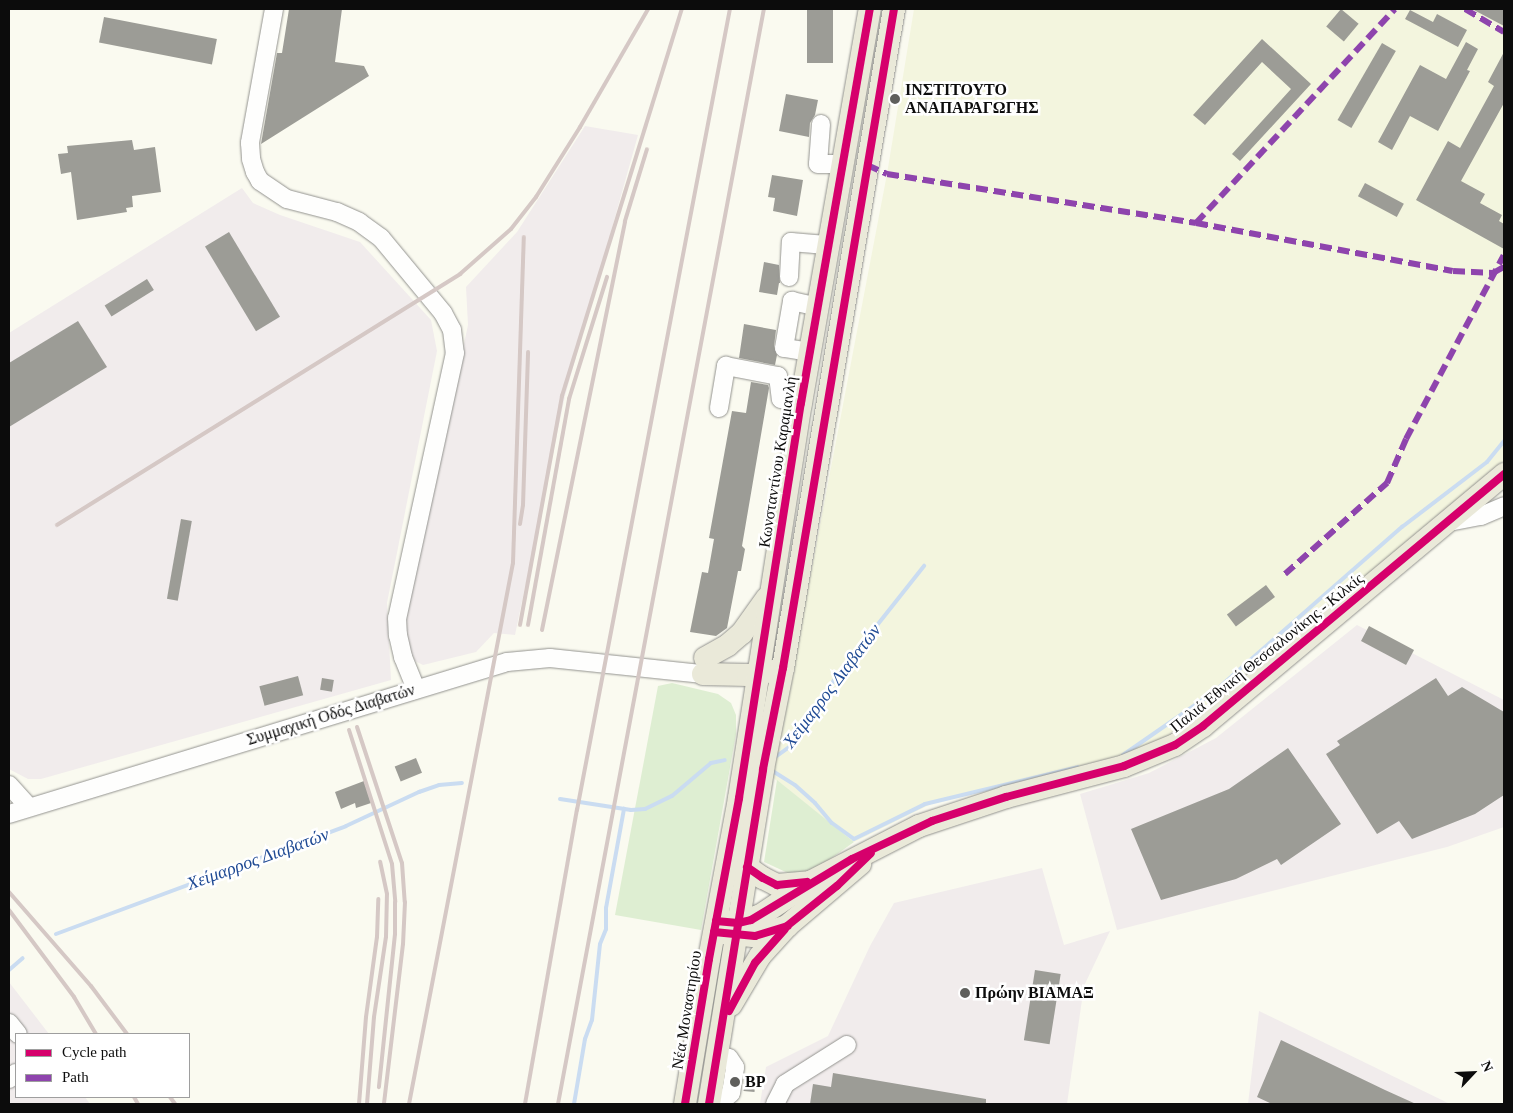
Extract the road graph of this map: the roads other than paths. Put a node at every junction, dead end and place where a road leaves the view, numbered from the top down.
1 (274, 9) edge
2 (870, 9) edge
3 (894, 9) edge
4 (821, 124) dead end
5 (843, 164) junction
6 (829, 245) junction
7 (789, 277) dead end
8 (801, 403) junction
9 (719, 408) dead end
10 (1504, 474) edge
11 (1504, 506) edge
12 (1449, 522) junction
13 (773, 586) junction
14 (761, 664) junction
15 (704, 666) junction
16 (783, 668) junction
17 (416, 690) junction
18 (751, 719) junction
19 (9, 785) edge
20 (28, 806) junction
21 (9, 814) edge
22 (876, 847) junction
23 (747, 868) junction
24 (812, 882) junction
25 (715, 926) junction
26 (787, 926) junction
27 (737, 929) junction
28 (9, 1023) edge
29 (722, 1027) junction
30 (17, 1033) edge
31 (847, 1045) dead end
32 (729, 1058) dead end
33 (715, 1103) edge
34 (686, 1104) edge
35 (775, 1104) edge

1 - 17 street
2 - 5 main road, Κωνσταντίνου Καραμανλή
3 - 16 main road
4 - 5 street
5 - 6 main road, Κωνσταντίνου Καραμανλή
6 - 7 street
6 - 8 main road, Κωνσταντίνου Καραμανλή
8 - 9 street
8 - 13 main road, Κωνσταντίνου Καραμανλή
10 - 12 main road, Παλιά Εθνική Θεσσαλονίκης - Κιλκίς
11 - 12 street
12 - 22 main road, Παλιά Εθνική Θεσσαλονίκης - Κιλκίς
13 - 14 main road, Κωνσταντίνου Καραμανλή
13 - 15 main road
14 - 15 main road
14 - 16 main road
14 - 18 main road, Κωνσταντίνου Καραμανλή
15 - 17 street, Συμμαχική Οδός Διαβατών
15 - 18 main road
16 - 23 main road
17 - 20 street, Συμμαχική Οδός Διαβατών
18 - 25 main road, Κωνσταντίνου Καραμανλή
19 - 20 street
20 - 21 street, Συμμαχική Οδός Διαβατών
22 - 24 main road, Παλιά Εθνική Θεσσαλονίκης - Κιλκίς
22 - 26 main road, Παλιά Εθνική Θεσσαλονίκης - Κιλκίς
23 - 24 main road
23 - 27 main road
24 - 27 main road, Παλιά Εθνική Θεσσαλονίκης - Κιλκίς
25 - 27 main road, Παλιά Εθνική Θεσσαλονίκης - Κιλκίς
25 - 34 main road, Νέα Μοναστηρίου
26 - 27 main road, Παλιά Εθνική Θεσσαλονίκης - Κιλκίς
26 - 29 main road
27 - 29 main road
28 - 30 street
29 - 33 main road
31 - 35 street
32 - 33 street

